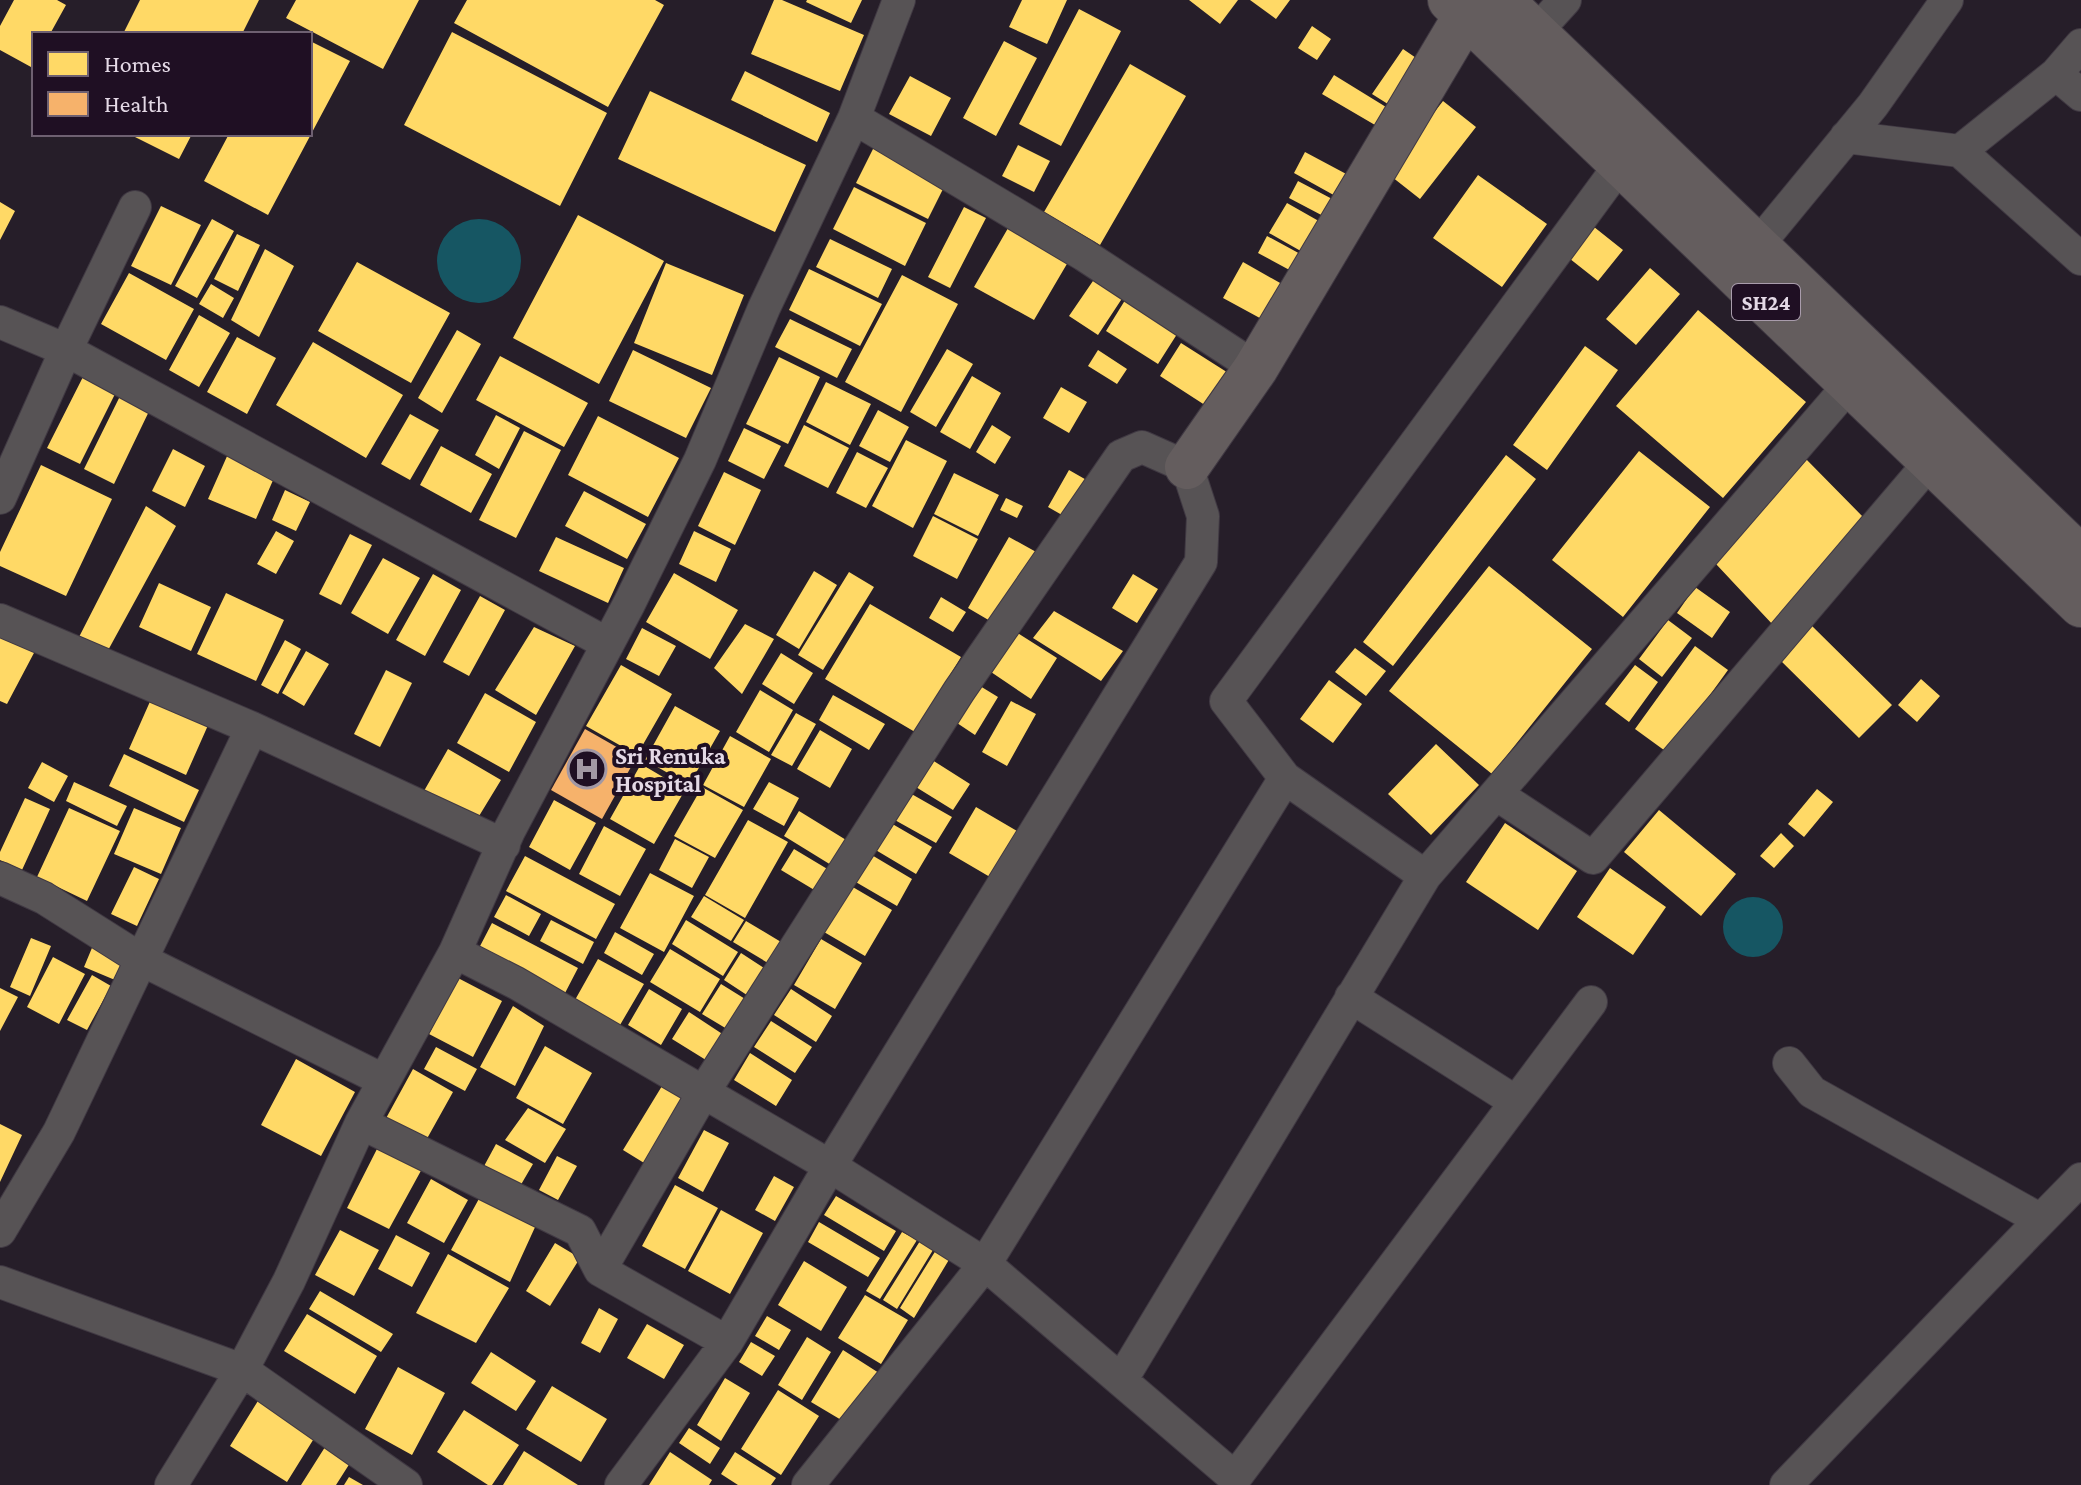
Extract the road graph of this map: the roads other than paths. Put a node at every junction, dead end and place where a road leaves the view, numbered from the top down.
1 (899, 0) edge
2 (1565, 0) edge
3 (1947, 0) edge
4 (1474, 4) edge
5 (1535, 33) junction
6 (2081, 45) edge
7 (2056, 74) junction
8 (1566, 87) junction
9 (2081, 95) edge
10 (854, 118) junction
11 (1846, 137) junction
12 (1960, 151) junction
13 (1620, 165) junction
14 (135, 207) dead end
15 (1757, 246) junction
16 (2081, 259) edge
17 (0, 322) edge
18 (66, 350) junction
19 (1256, 368) junction
20 (1851, 383) junction
21 (1931, 461) junction
22 (1187, 467) junction
23 (0, 498) edge
24 (2080, 555) edge
25 (2081, 605) edge
26 (0, 620) edge
27 (608, 644) junction
28 (252, 728) junction
29 (1285, 778) junction
30 (1496, 794) junction
31 (504, 845) junction
32 (1425, 876) junction
33 (0, 878) edge
34 (455, 952) junction
35 (142, 960) junction
36 (1351, 997) junction
37 (1591, 1002) dead end
38 (1789, 1063) dead end
39 (383, 1080) junction
40 (703, 1093) junction
41 (1516, 1102) junction
42 (361, 1123) junction
43 (830, 1166) junction
44 (2081, 1179) edge
45 (0, 1231) edge
46 (2030, 1231) junction
47 (985, 1264) junction
48 (600, 1270) junction
49 (0, 1282) edge
50 (727, 1342) junction
51 (242, 1370) junction
52 (1122, 1379) junction
53 (1239, 1481) edge
54 (171, 1485) edge
55 (406, 1485) edge
56 (621, 1485) edge
57 (808, 1485) edge
58 (1786, 1485) edge

1 - 10 street
2 - 5 street
3 - 11 street
4 - 5 main road, SH24
4 - 8 main road, SH24
4 - 19 main road
5 - 8 main road, SH24
6 - 7 street
7 - 9 street
7 - 12 street
8 - 13 main road, SH24
8 - 15 main road, SH24
10 - 19 street
10 - 27 street
11 - 12 street
11 - 15 street
12 - 16 street
13 - 20 main road, SH24
13 - 29 street
14 - 18 street
15 - 24 main road, SH24
17 - 18 street
18 - 23 street
18 - 27 street
19 - 22 main road
20 - 21 main road, SH24
20 - 30 street
21 - 25 main road, SH24
21 - 30 street
22 - 40 street
22 - 43 street
26 - 28 street
27 - 31 street
28 - 31 street
28 - 35 street
29 - 32 street
29 - 47 street
30 - 32 street
31 - 34 street
32 - 36 street
33 - 35 street
34 - 39 street
34 - 40 street
35 - 39 street
35 - 45 street
36 - 41 street
36 - 52 street
37 - 41 street
38 - 46 street
39 - 42 street
40 - 43 street
40 - 48 street
41 - 53 street
42 - 48 street
42 - 51 street
43 - 47 street
43 - 50 street
44 - 46 street
46 - 58 street
47 - 52 street
47 - 57 street
48 - 50 street
49 - 51 street
50 - 56 street
51 - 54 street
51 - 55 street
52 - 53 street

